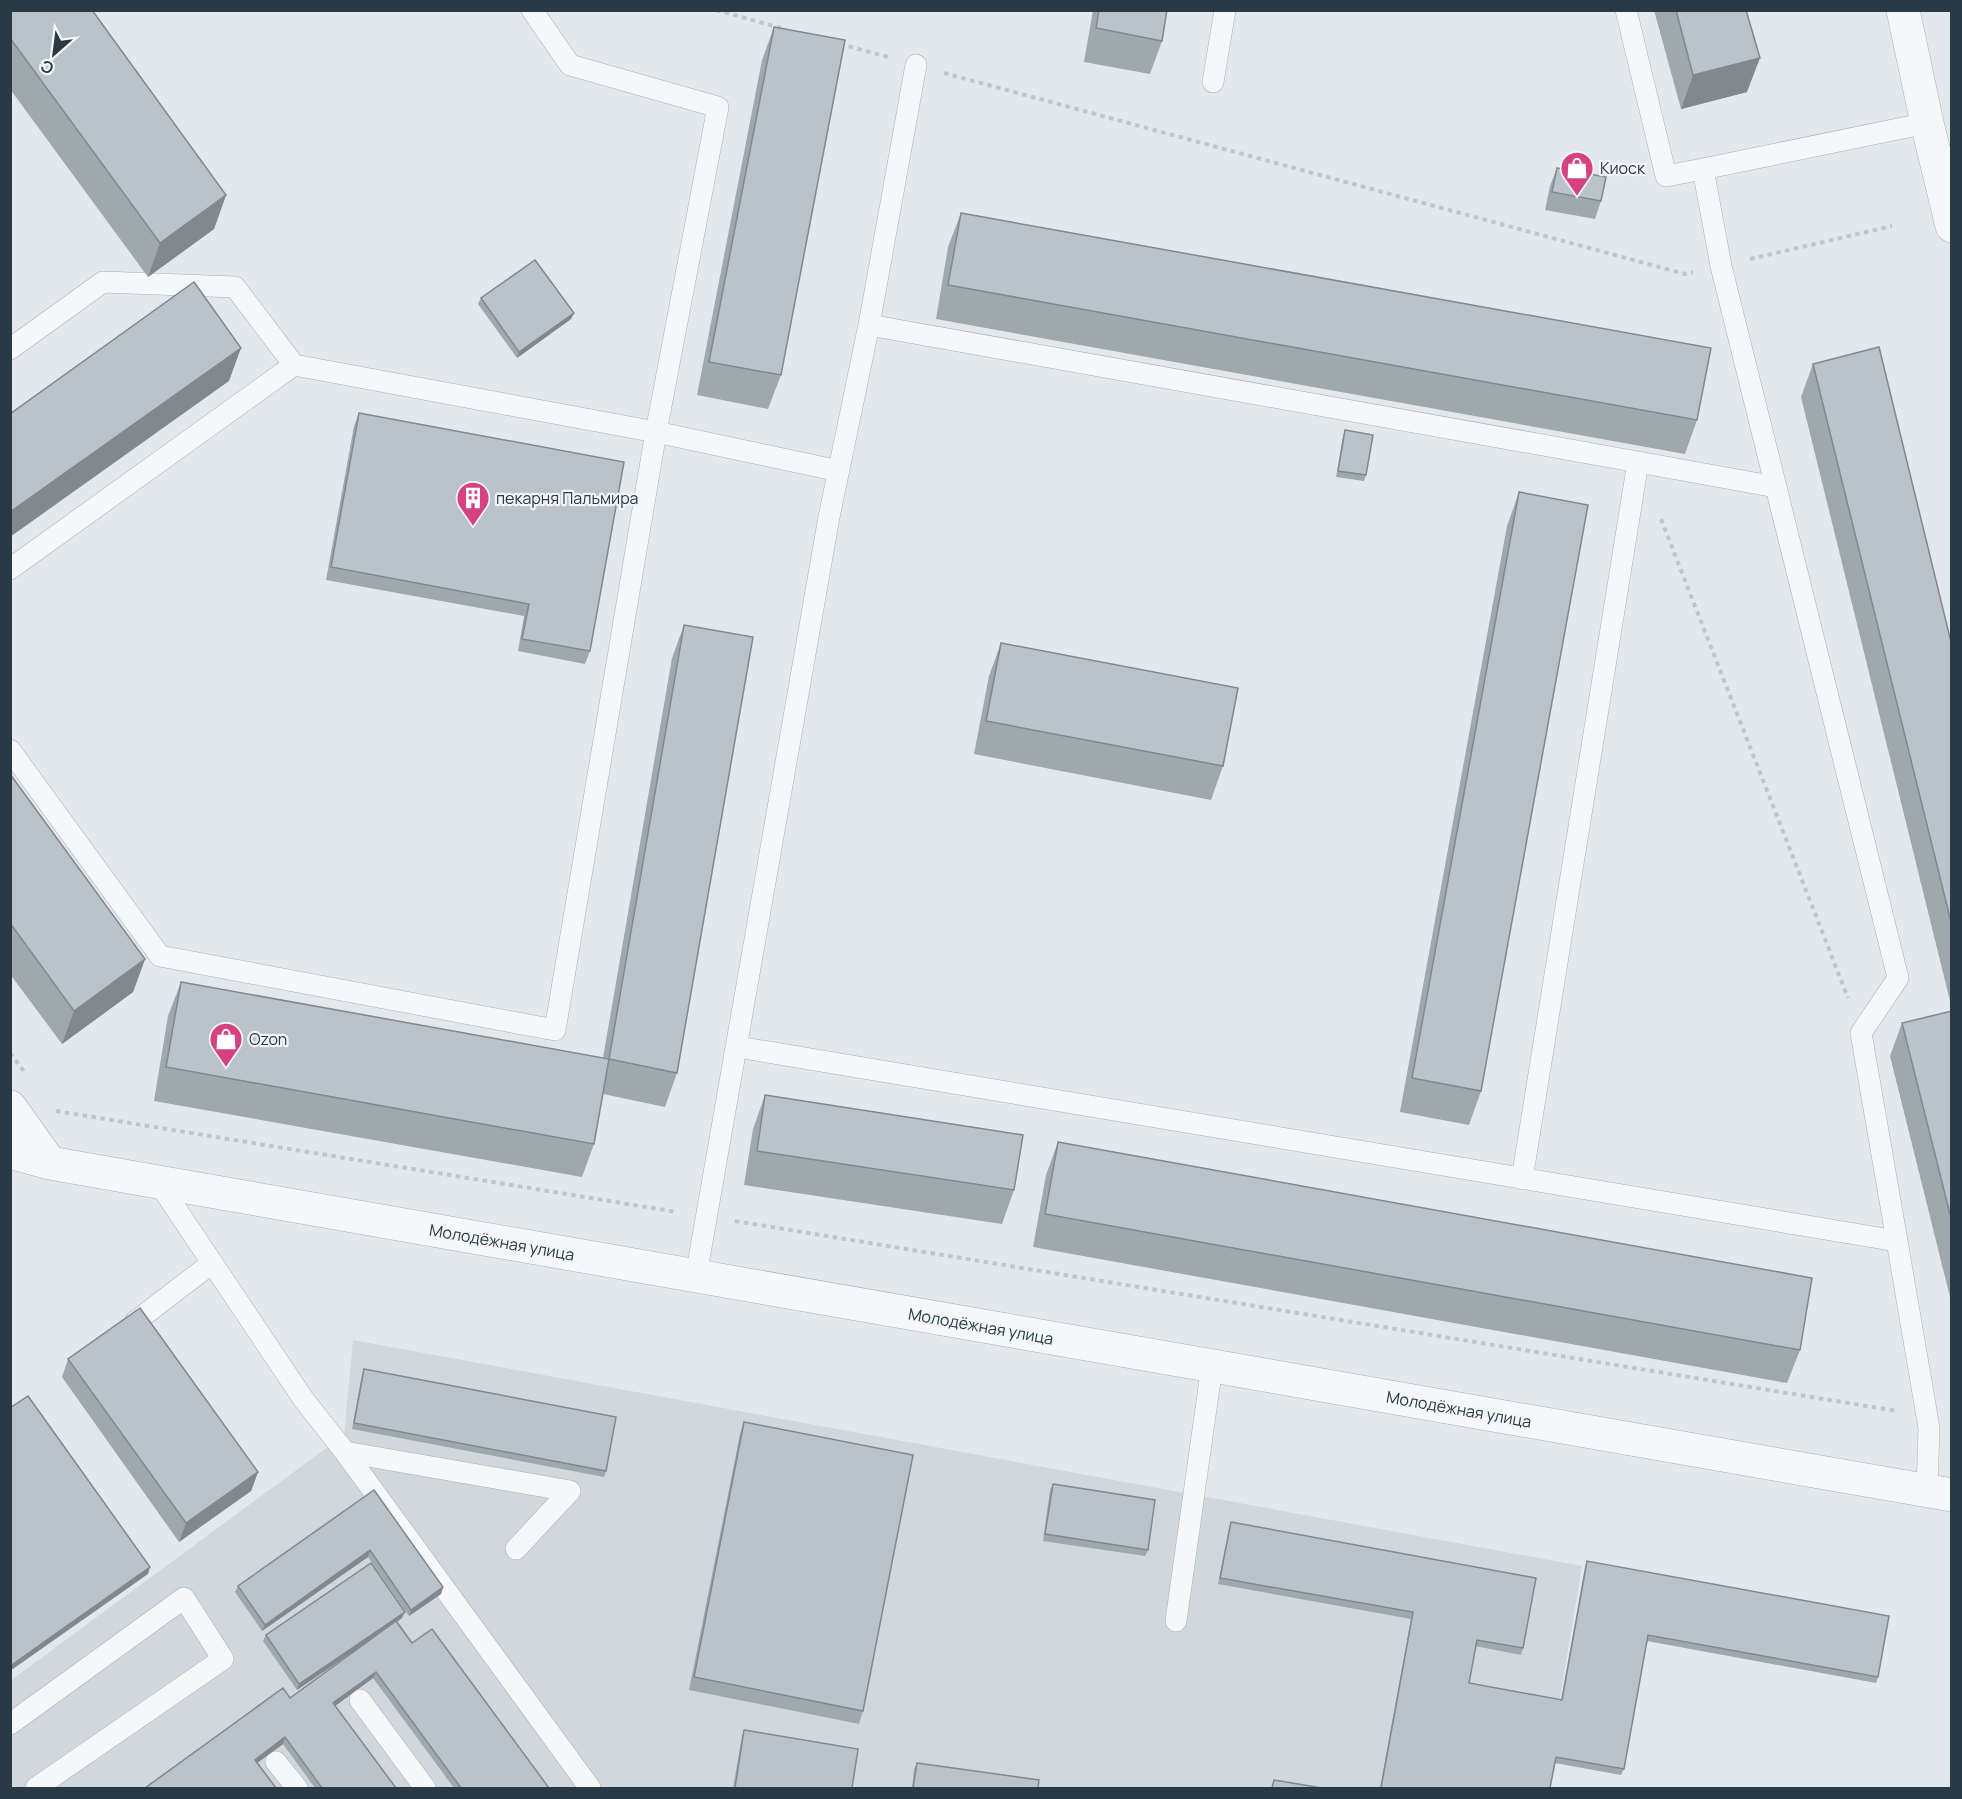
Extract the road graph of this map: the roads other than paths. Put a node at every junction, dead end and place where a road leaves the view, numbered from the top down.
1 (532, 10) edge
2 (1225, 10) edge
3 (1626, 10) edge
4 (1903, 10) edge
5 (916, 65) road end
6 (1214, 82) dead end
7 (1927, 123) junction
8 (1702, 169) junction
9 (1952, 226) edge
10 (868, 325) junction
11 (10, 349) edge
12 (294, 365) junction
13 (656, 432) junction
14 (1638, 462) junction
15 (839, 471) junction
16 (1776, 487) junction
17 (10, 569) edge
18 (10, 750) edge
19 (738, 1047) junction
20 (10, 1107) edge
21 (10, 1152) edge
22 (50, 1163) junction
23 (1521, 1179) junction
24 (158, 1182) junction
25 (1897, 1241) junction
26 (212, 1263) junction
27 (696, 1276) junction
28 (135, 1322) edge
29 (1212, 1366) junction
30 (345, 1452) junction
31 (1939, 1493) edge
32 (516, 1549) dead end
33 (1176, 1621) dead end
34 (360, 1700) dead end
35 (10, 1724) edge
36 (276, 1762) dead end
37 (36, 1788) edge
38 (297, 1788) edge
39 (425, 1788) edge
40 (590, 1788) edge

1 - 13 lane
2 - 6 lane
3 - 8 lane
4 - 7 street
5 - 10 lane
7 - 8 lane
7 - 9 street
8 - 16 lane
10 - 14 lane
10 - 15 lane
11 - 12 lane
12 - 13 lane
12 - 17 lane
13 - 15 lane
13 - 18 lane
14 - 16 lane
14 - 23 lane
15 - 19 lane
16 - 25 lane
19 - 23 lane
19 - 27 lane
20 - 22 street
21 - 22 street, Молодёжная улица
22 - 24 street, Молодёжная улица
23 - 25 lane
24 - 26 lane
24 - 27 street, Молодёжная улица
25 - 31 lane
26 - 28 lane
26 - 30 lane
27 - 29 street, Молодёжная улица
29 - 31 street, Молодёжная улица
29 - 33 lane
30 - 32 lane
30 - 40 lane
34 - 39 lane
35 - 37 lane
36 - 38 lane

